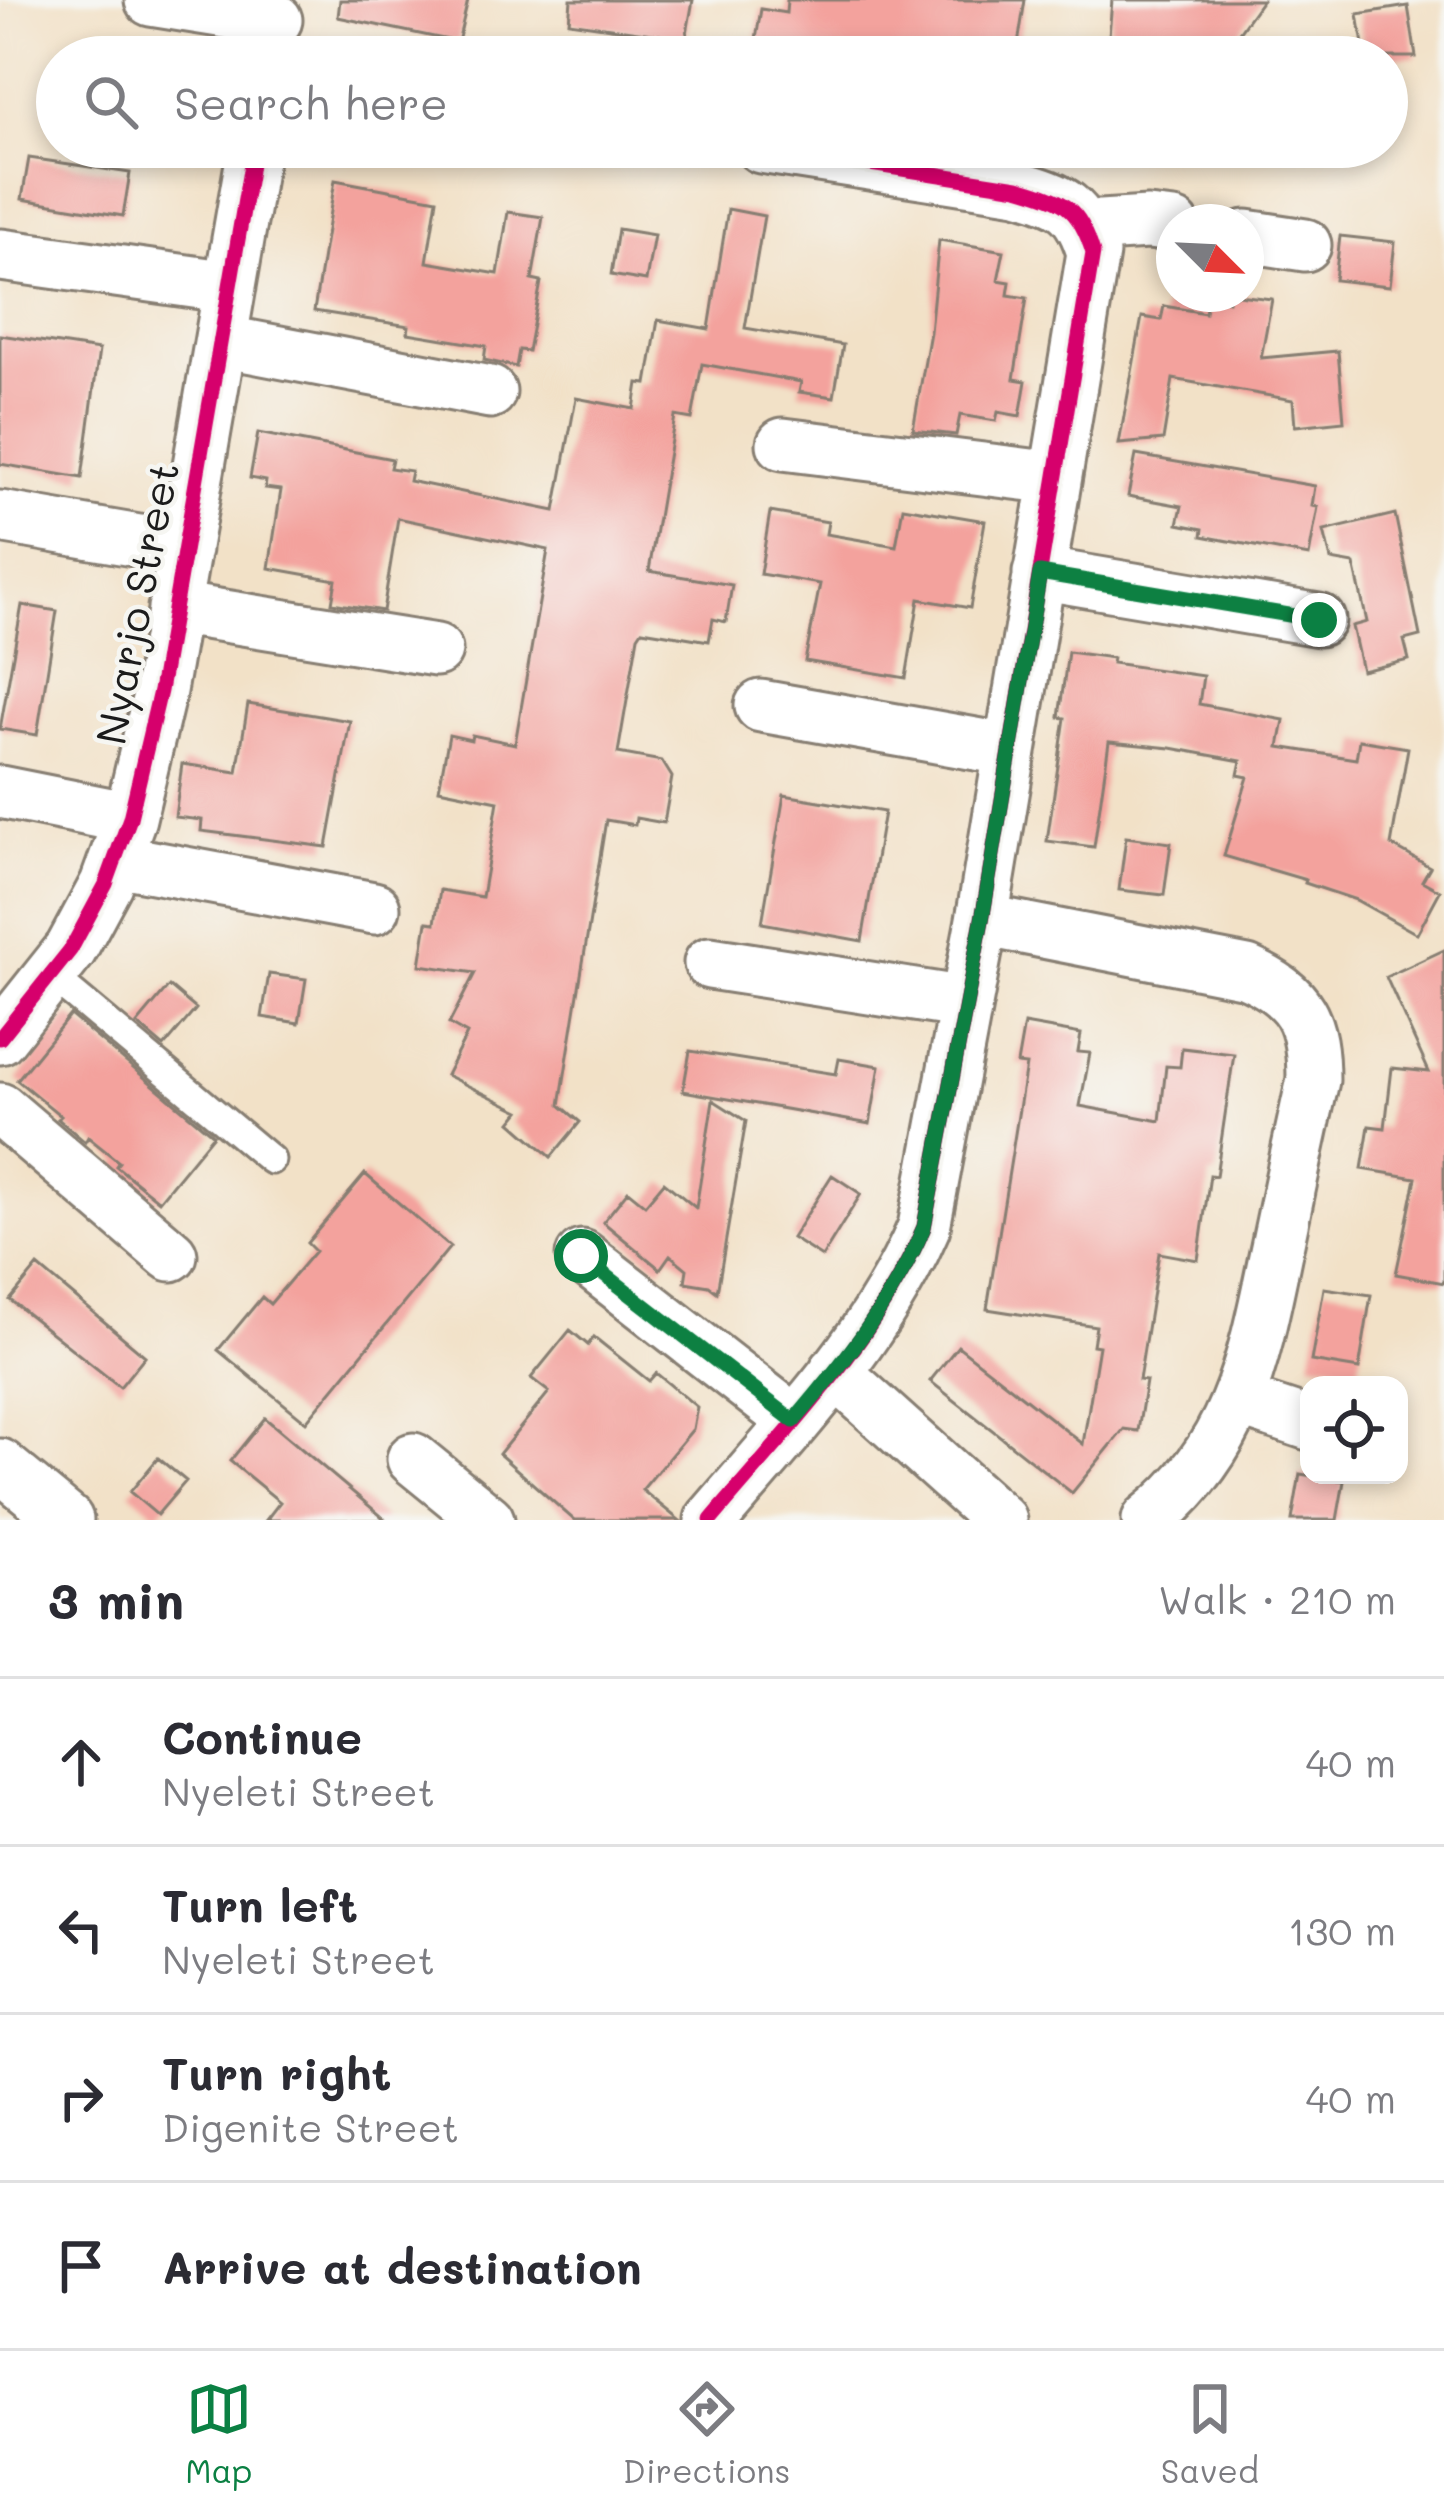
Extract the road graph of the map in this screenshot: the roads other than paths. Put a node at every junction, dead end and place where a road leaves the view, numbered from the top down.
1 (151, 0) edge
2 (275, 26) edge
3 (250, 168) edge
4 (896, 168) edge
5 (1156, 224) edge
6 (1085, 227) junction
7 (1264, 239) edge
8 (1305, 245) dead end
9 (1, 255) edge
10 (230, 287) junction
11 (221, 340) junction
12 (490, 392) dead end
13 (783, 444) dead end
14 (1055, 478) junction
15 (0, 517) edge
16 (185, 549) junction
17 (1040, 573) junction
18 (175, 608) junction
19 (1319, 620) dead end
20 (436, 650) dead end
21 (761, 706) dead end
22 (1010, 750) junction
23 (0, 792) edge
24 (123, 839) junction
25 (374, 908) dead end
26 (982, 920) junction
27 (710, 963) dead end
28 (50, 975) junction
29 (966, 1004) junction
30 (0, 1038) edge
31 (0, 1109) edge
32 (271, 1160) dead end
33 (171, 1256) dead end
34 (581, 1256) dead end
35 (836, 1372) junction
36 (1240, 1401) junction
37 (794, 1421) junction
38 (1300, 1421) edge
39 (412, 1459) dead end
40 (0, 1465) edge
41 (67, 1520) edge
42 (488, 1520) edge
43 (711, 1520) edge
44 (1000, 1520) edge
45 (1148, 1520) edge

1 - 2 street
3 - 10 street, Nyarjo Street
4 - 6 street
5 - 6 street
6 - 14 street
7 - 8 street
9 - 10 street
10 - 11 street, Nyarjo Street
11 - 12 street
11 - 16 street, Nyarjo Street
13 - 14 street
14 - 17 street
15 - 16 street, Nyarjo Street
16 - 18 street, Nyarjo Street
17 - 19 street
17 - 22 street
18 - 20 street, Nyarjo Street
18 - 24 street, Nyarjo Street
21 - 22 street
22 - 26 street
23 - 24 street
24 - 25 street
24 - 28 street, Nyarjo Street
26 - 29 street
26 - 36 street
27 - 29 street
28 - 30 street, Nyarjo Street
28 - 32 lane
29 - 35 street
31 - 33 street
34 - 37 street
35 - 37 street
35 - 44 street
36 - 38 street
36 - 45 street
37 - 43 street
39 - 42 street
40 - 41 street

